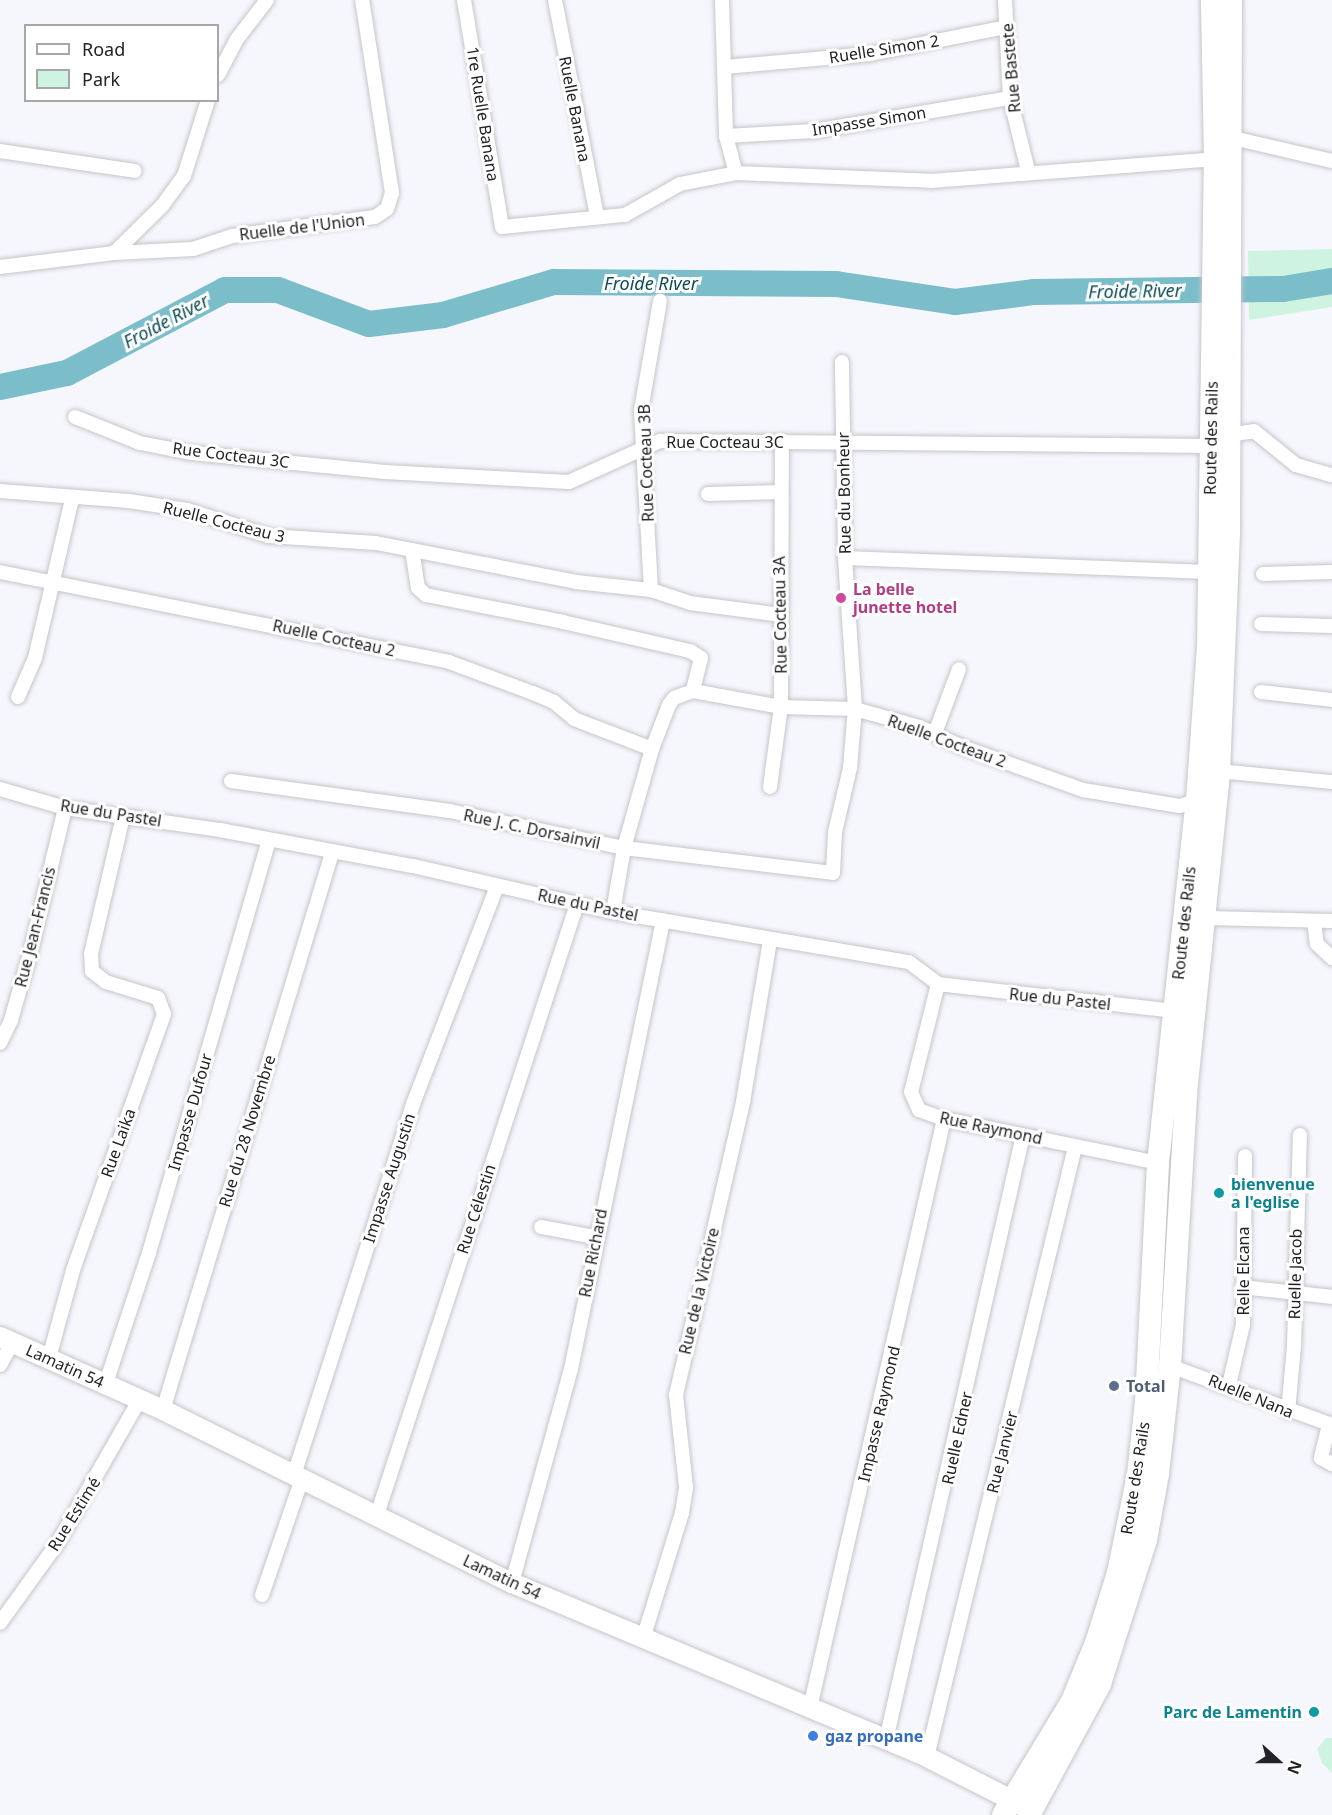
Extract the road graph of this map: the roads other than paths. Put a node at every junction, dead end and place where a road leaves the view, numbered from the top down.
1 (267, 0) edge
2 (362, 0) edge
3 (464, 0) edge
4 (555, 0) edge
5 (722, 0) edge
6 (1005, 0) edge
7 (1212, 0) edge
8 (1231, 0) edge
9 (1006, 27) junction
10 (725, 67) junction
11 (219, 73) edge
12 (1010, 98) junction
13 (207, 102) edge
14 (726, 136) junction
15 (1233, 138) junction
16 (0, 151) edge
17 (1215, 159) junction
18 (1332, 161) edge
19 (135, 171) dead end
20 (1028, 171) junction
21 (736, 173) junction
22 (1223, 201) junction
23 (597, 217) junction
24 (114, 253) junction
25 (0, 267) edge
26 (660, 301) dead end
27 (842, 362) dead end
28 (75, 417) dead end
29 (1219, 440) junction
30 (782, 441) junction
31 (844, 442) junction
32 (643, 448) junction
33 (1332, 475) edge
34 (0, 491) edge
35 (781, 492) junction
36 (708, 494) dead end
37 (72, 499) junction
38 (412, 550) junction
39 (845, 558) junction
40 (0, 572) edge
41 (1209, 572) junction
42 (1332, 572) edge
43 (1263, 574) dead end
44 (53, 583) junction
45 (651, 590) junction
46 (782, 615) junction
47 (1261, 624) dead end
48 (1332, 626) edge
49 (959, 669) dead end
50 (693, 691) junction
51 (1261, 692) dead end
52 (18, 697) dead end
53 (1332, 700) edge
54 (781, 707) junction
55 (855, 709) junction
56 (935, 733) junction
57 (652, 749) junction
58 (1219, 771) junction
59 (231, 781) dead end
60 (1332, 782) edge
61 (770, 787) dead end
62 (0, 789) edge
63 (1197, 800) junction
64 (65, 808) junction
65 (123, 816) junction
66 (269, 840) junction
67 (624, 848) junction
68 (332, 853) junction
69 (833, 873) joint
70 (497, 885) junction
71 (577, 904) junction
72 (613, 912) junction
73 (1207, 918) junction
74 (663, 920) junction
75 (1314, 921) junction
76 (1332, 921) edge
77 (770, 940) junction
78 (1332, 958) edge
79 (938, 984) junction
80 (1174, 1011) junction
81 (0, 1043) edge
82 (944, 1119) junction
83 (1023, 1135) junction
84 (1300, 1135) dead end
85 (1076, 1146) junction
86 (1245, 1156) dead end
87 (1158, 1163) junction
88 (541, 1227) dead end
89 (596, 1237) junction
90 (1242, 1287) junction
91 (1293, 1293) junction
92 (1332, 1297) edge
93 (6, 1340) edge
94 (49, 1358) junction
95 (0, 1365) edge
96 (1170, 1366) junction
97 (106, 1383) junction
98 (1229, 1385) junction
99 (139, 1401) junction
100 (163, 1410) junction
101 (1288, 1412) junction
102 (1330, 1425) edge
103 (1332, 1464) edge
104 (298, 1477) junction
105 (377, 1515) junction
106 (512, 1583) junction
107 (262, 1595) dead end
108 (0, 1623) edge
109 (643, 1639) junction
110 (810, 1708) junction
111 (886, 1740) junction
112 (927, 1757) junction
113 (1019, 1810) edge

1 - 11 street
2 - 24 street, Ruelle de l'Union
3 - 23 street, 1re Ruelle Banana
4 - 23 street, Ruelle Banana
5 - 10 street
6 - 9 street, Rue Bastete
7 - 17 main road, Route des Rails
8 - 15 main road, Route des Rails
9 - 10 street, Ruelle Simon 2
9 - 12 street, Rue Bastete
10 - 14 street
12 - 14 street, Impasse Simon
12 - 20 street, Rue Bastete
13 - 24 street
14 - 21 street
15 - 18 street
15 - 22 main road, Route des Rails
16 - 19 street
17 - 20 street
17 - 22 main road, Route des Rails
20 - 21 street
21 - 23 street
22 - 29 main road, Route des Rails
24 - 25 street, Ruelle de l'Union
26 - 32 street, Rue Cocteau 3B
27 - 31 street, Rue du Bonheur
28 - 32 street, Rue Cocteau 3C
29 - 31 street, Rue Cocteau 3C
29 - 33 street, Rue Cocteau 3C
29 - 41 main road, Route des Rails
29 - 58 main road, Route des Rails
30 - 31 street, Rue Cocteau 3C
30 - 32 street, Rue Cocteau 3C
30 - 35 street, Rue Cocteau 3A
31 - 39 street, Rue du Bonheur
32 - 45 street, Rue Cocteau 3B
34 - 37 street, Ruelle Cocteau 3
35 - 36 street
35 - 46 street, Rue Cocteau 3A
37 - 38 street, Ruelle Cocteau 3
37 - 44 street
38 - 45 street, Ruelle Cocteau 3
38 - 50 street
39 - 41 street
39 - 55 street, Rue du Bonheur
40 - 44 street, Ruelle Cocteau 2
41 - 63 main road, Route des Rails
42 - 43 street
44 - 52 street
44 - 57 street, Ruelle Cocteau 2
45 - 46 street, Ruelle Cocteau 3
46 - 54 street, Rue Cocteau 3A
47 - 48 street
49 - 56 street
50 - 54 street, Ruelle Cocteau 2
50 - 57 street
51 - 53 street
54 - 55 street, Ruelle Cocteau 2
54 - 61 street, Rue Cocteau 3A
55 - 56 street, Ruelle Cocteau 2
55 - 69 street, Rue du Bonheur
56 - 63 street, Ruelle Cocteau 2
57 - 67 street
58 - 60 street
58 - 73 main road, Route des Rails
59 - 67 street, Rue J. C. Dorsainvil
62 - 64 street, Rue du Pastel
63 - 80 main road, Route des Rails
64 - 65 street, Rue du Pastel
64 - 81 street, Rue Jean-Francis
65 - 66 street, Rue du Pastel
65 - 94 street, Rue Laika
66 - 68 street, Rue du Pastel
66 - 97 street, Impasse Dufour
67 - 69 street, Rue J. C. Dorsainvil
67 - 72 street
68 - 70 street, Rue du Pastel
68 - 100 street, Rue du 28 Novembre
70 - 71 street, Rue du Pastel
70 - 104 street, Impasse Augustin
71 - 72 street, Rue du Pastel
71 - 105 street, Rue Célestin
72 - 74 street, Rue du Pastel
73 - 75 street
73 - 96 main road, Route des Rails
74 - 77 street, Rue du Pastel
74 - 89 street, Rue Richard
75 - 76 street
75 - 78 street
77 - 79 street, Rue du Pastel
77 - 109 street, Rue de la Victoire
79 - 80 street, Rue du Pastel
79 - 82 street, Rue Raymond
80 - 87 main road, Route des Rails
82 - 83 street, Rue Raymond
82 - 110 street, Impasse Raymond
83 - 85 street, Rue Raymond
83 - 111 street, Ruelle Edner
84 - 91 street, Ruelle Jacob
85 - 87 street, Rue Raymond
85 - 112 street, Rue Janvier
86 - 90 street, Relle Elcana
87 - 113 main road, Route des Rails
88 - 89 street
89 - 106 street, Rue Richard
90 - 91 street
90 - 98 street, Relle Elcana
91 - 92 street
91 - 101 street, Ruelle Jacob
93 - 94 street, Lamatin 54
93 - 95 street
94 - 97 street, Lamatin 54
96 - 98 street, Ruelle Nana
96 - 113 main road, Route des Rails
97 - 99 street, Lamatin 54
98 - 101 street, Ruelle Nana
99 - 100 street, Lamatin 54
99 - 108 street, Rue Estimé
100 - 104 street, Lamatin 54
101 - 102 street, Ruelle Nana
102 - 103 street
104 - 105 street, Lamatin 54
104 - 107 street, Impasse Augustin
105 - 106 street, Lamatin 54
106 - 109 street, Lamatin 54
109 - 110 street, Lamatin 54
110 - 111 street, Lamatin 54
111 - 112 street, Lamatin 54
112 - 113 street, Lamatin 54

